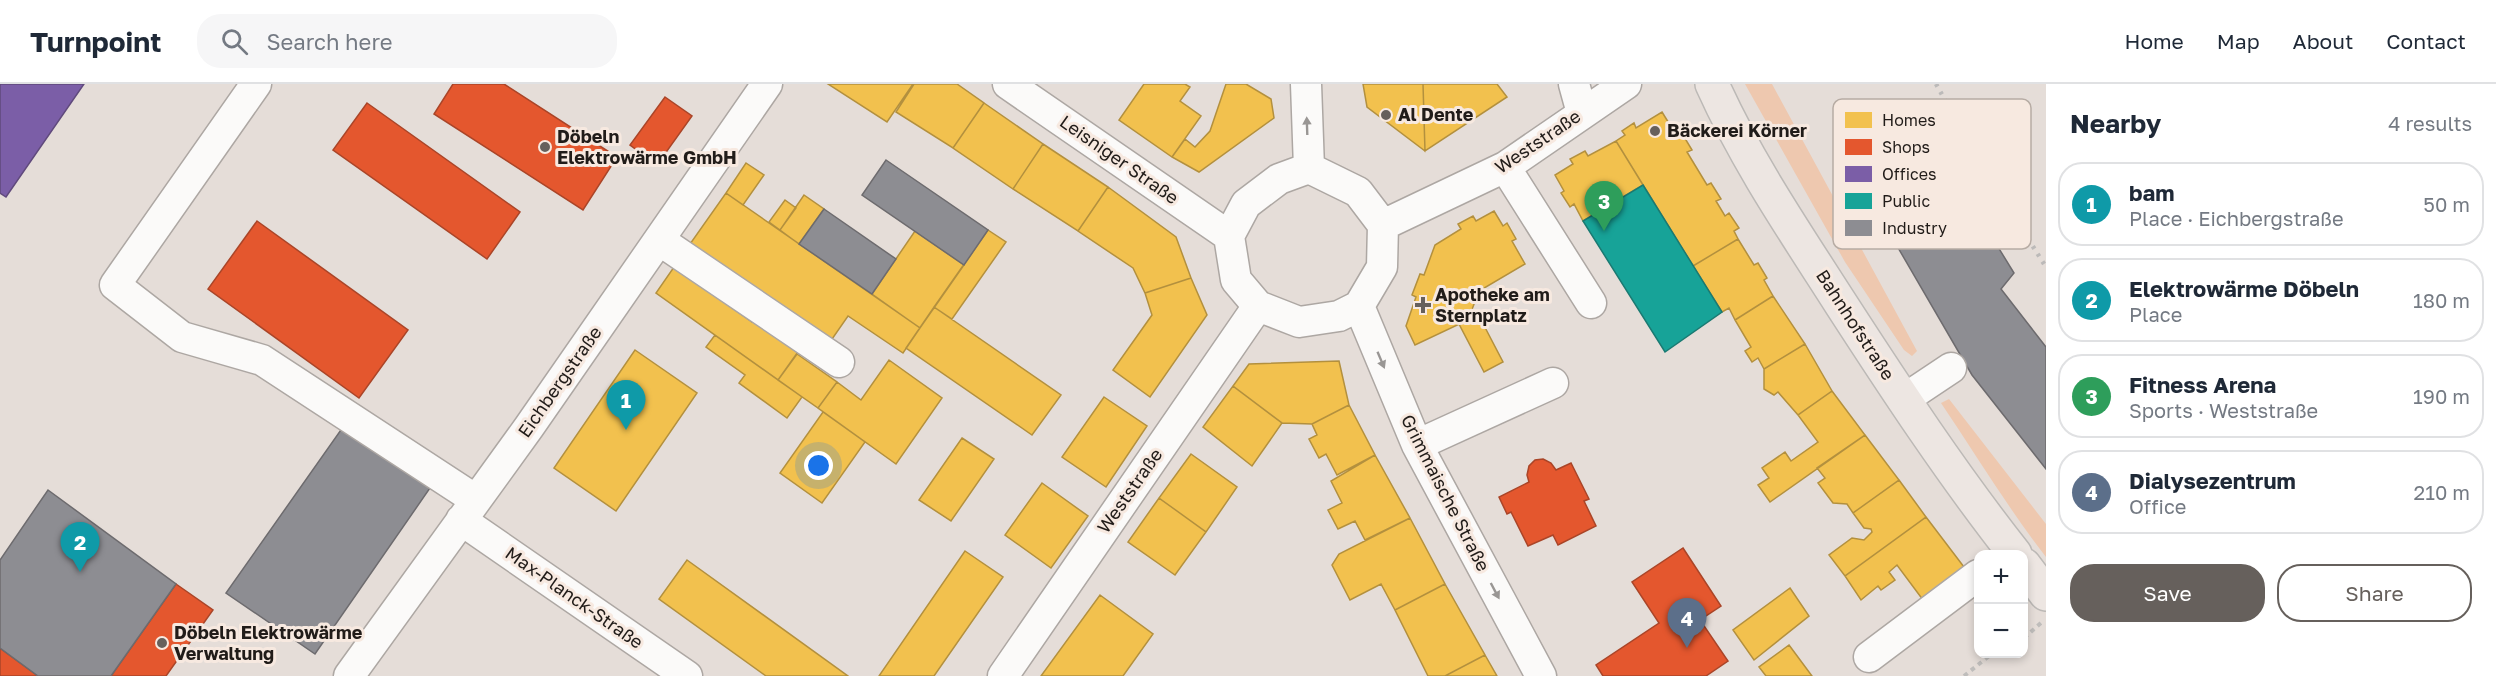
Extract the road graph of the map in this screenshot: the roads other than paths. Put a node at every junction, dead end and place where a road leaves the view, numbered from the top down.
1 (256, 84) edge
2 (767, 84) edge
3 (1008, 84) edge
4 (1306, 84) edge
5 (1574, 84) edge
6 (1626, 84) edge
7 (1712, 84) edge
8 (1582, 113) junction
9 (1505, 167) junction
10 (1309, 168) junction
11 (1383, 225) junction
12 (1229, 236) junction
13 (659, 240) junction
14 (1591, 303) dead end
15 (1258, 306) junction
16 (1359, 306) junction
17 (839, 362) dead end
18 (1951, 368) dead end
19 (1553, 383) dead end
20 (1904, 400) junction
21 (1417, 446) junction
22 (469, 510) junction
23 (2009, 550) edge
24 (2028, 573) edge
25 (1974, 578) edge
26 (2046, 594) edge
27 (1869, 657) dead end
28 (349, 676) edge
29 (687, 676) edge
30 (1003, 676) edge
31 (1541, 676) edge

1 - 22 street, Max-Planck-Straße
2 - 13 street, Eichbergstraße
3 - 12 street, Leisniger Straße
10 -> 4 street
5 - 8 street
6 - 8 street, Weststraße
7 - 20 main road, Bahnhofstraße
8 - 9 street, Weststraße
9 - 11 street, Weststraße
9 - 14 street
10 - 11 street
10 - 12 street
11 - 16 street
12 - 15 street
13 - 17 street
13 - 22 street, Eichbergstraße
15 - 16 street
15 - 30 street, Weststraße
16 -> 21 street, Grimmaische Straße
18 - 20 street
19 - 21 street
20 - 23 main road, Bahnhofstraße
21 -> 31 street, Grimmaische Straße
22 - 28 street, Eichbergstraße
22 - 29 street, Max-Planck-Straße
24 - 26 main road, Bahnhofstraße
25 - 27 street

